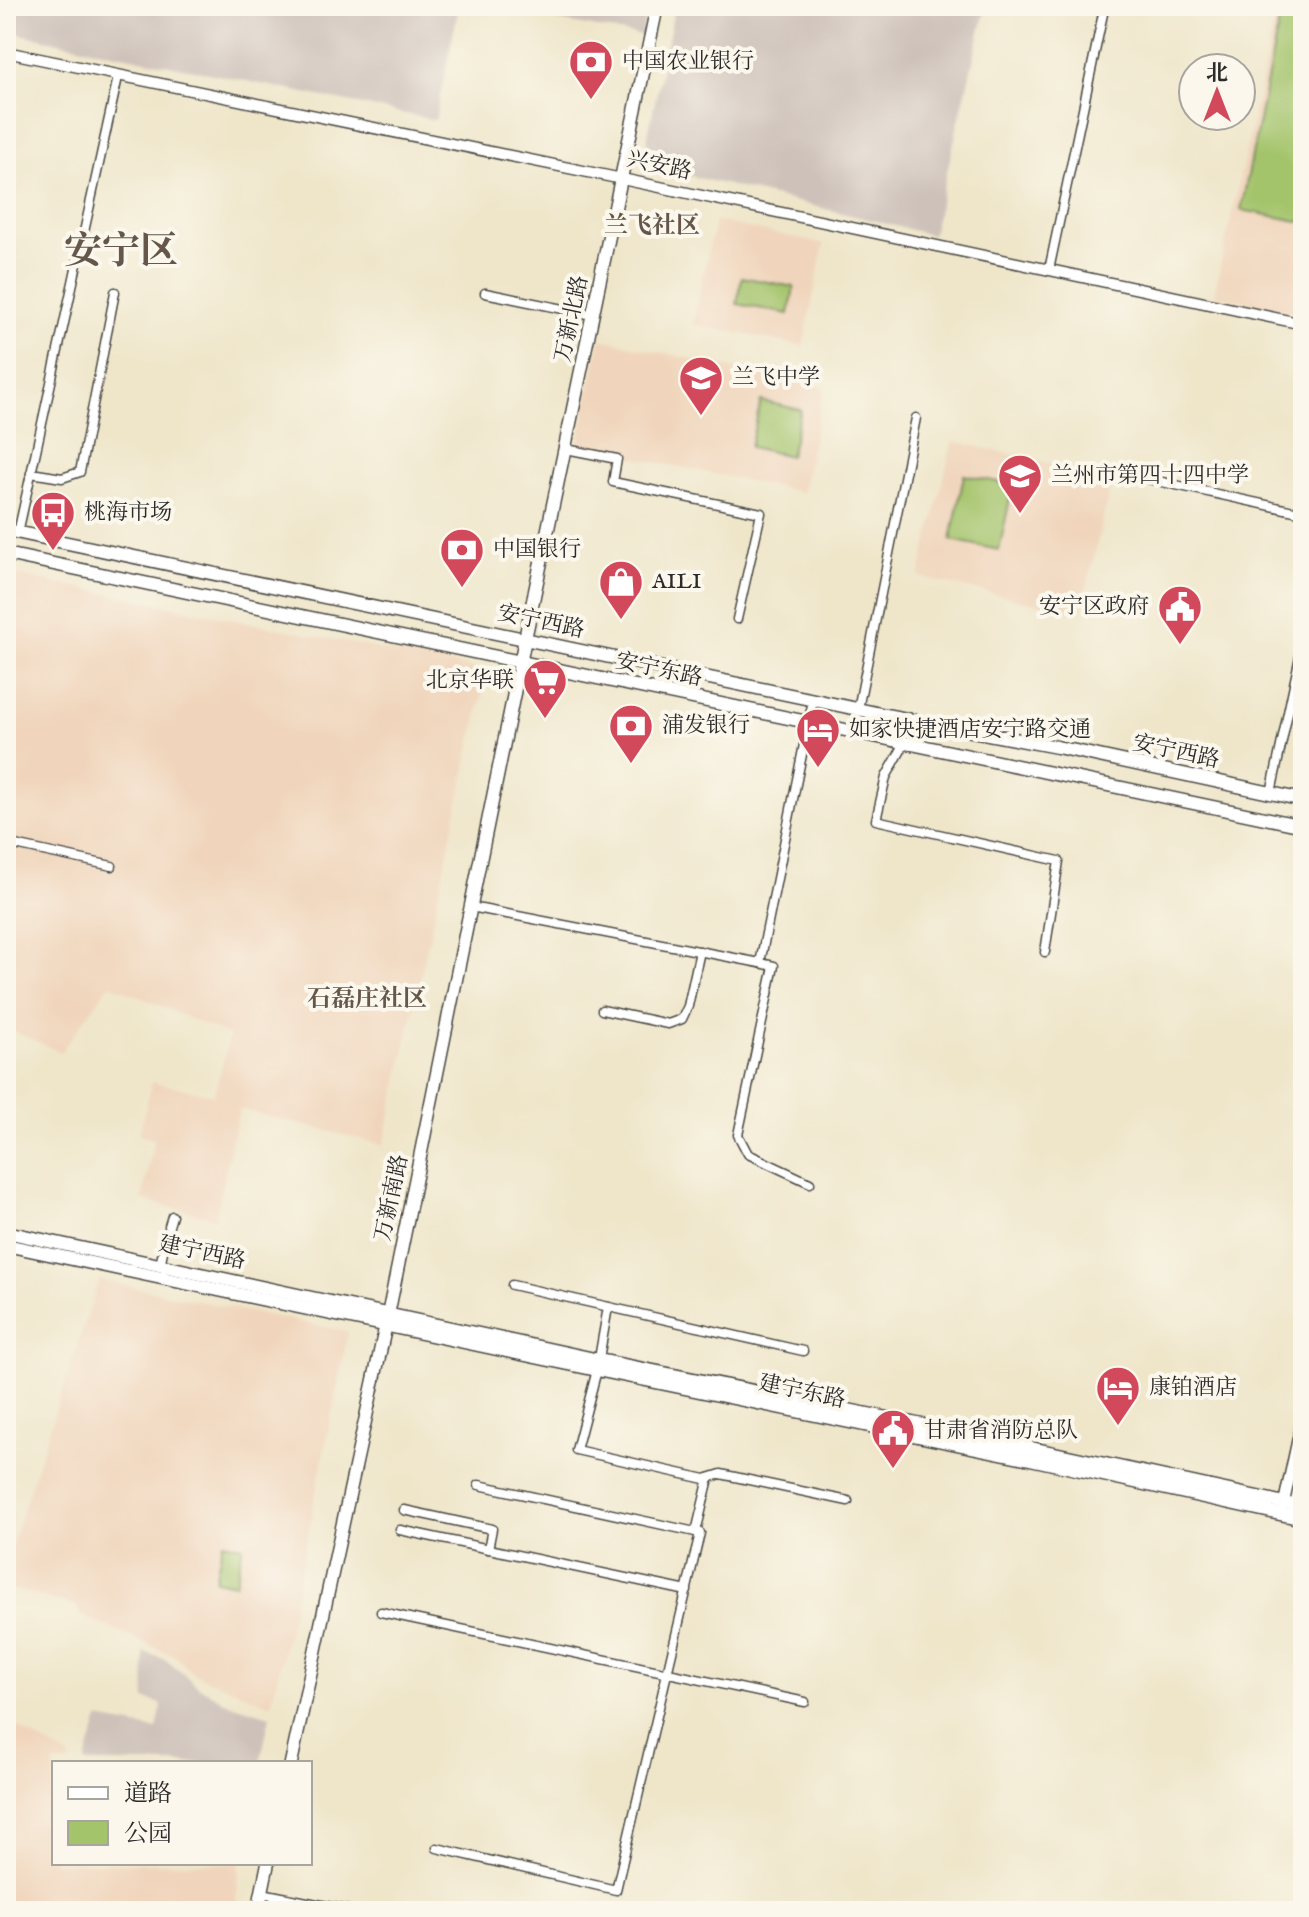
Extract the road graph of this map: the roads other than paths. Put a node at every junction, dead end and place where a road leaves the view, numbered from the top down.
1 (657, 6) edge
2 (1104, 9) dead end
3 (6, 52) edge
4 (118, 77) junction
5 (622, 179) junction
6 (1049, 270) junction
7 (115, 292) dead end
8 (485, 293) dead end
9 (593, 315) junction
10 (1303, 324) edge
11 (916, 418) dead end
12 (566, 449) junction
13 (31, 473) junction
14 (1121, 473) dead end
15 (1303, 513) edge
16 (12, 532) edge
17 (6, 554) edge
18 (737, 619) dead end
19 (525, 639) junction
20 (1303, 642) edge
21 (520, 662) junction
22 (813, 700) junction
23 (858, 709) junction
24 (808, 722) junction
25 (905, 743) junction
26 (1271, 793) junction
27 (1303, 800) edge
28 (1303, 826) edge
29 (6, 843) edge
30 (112, 866) dead end
31 (471, 907) junction
32 (700, 951) junction
33 (1045, 952) dead end
34 (760, 963) junction
35 (602, 1010) dead end
36 (810, 1183) dead end
37 (6, 1232) edge
38 (165, 1243) tunnel mouth
39 (6, 1245) edge
40 (160, 1265) junction
41 (512, 1285) dead end
42 (608, 1307) junction
43 (387, 1320) junction
44 (803, 1351) dead end
45 (598, 1365) junction
46 (1303, 1415) edge
47 (1303, 1468) edge
48 (709, 1478) junction
49 (479, 1485) dead end
50 (848, 1501) dead end
51 (404, 1510) dead end
52 (1293, 1511) edge
53 (400, 1530) dead end
54 (696, 1532) junction
55 (488, 1549) junction
56 (687, 1591) junction
57 (381, 1612) dead end
58 (667, 1673) junction
59 (805, 1702) dead end
60 (291, 1761) edge
61 (437, 1848) dead end
62 (268, 1865) edge
63 (262, 1893) junction
64 (258, 1911) edge
65 (352, 1911) edge

1 - 5 main road, 万新北路
2 - 6 street
3 - 4 street, 兴安路
4 - 5 street, 兴安路
4 - 13 street
5 - 6 street, 兴安路
5 - 9 main road, 万新北路
6 - 10 street, 兴安路
7 - 13 street
8 - 9 street
9 - 12 main road, 万新北路
11 - 23 street
12 - 18 street
12 - 19 main road, 万新北路
13 - 16 street
14 - 15 street
16 - 19 main road, 安宁西路
17 - 21 main road, 安宁东路
19 - 21 main road, 万新南路
19 - 22 main road, 安宁西路
20 - 26 street
21 - 24 main road, 安宁东路
21 - 31 main road, 万新南路
22 - 23 main road, 安宁西路
22 - 24 street
23 - 26 main road, 安宁西路
24 - 25 main road, 安宁东路
24 - 34 street
25 - 28 main road, 安宁东路
25 - 33 street
26 - 27 main road, 安宁西路
29 - 30 street
31 - 32 street
31 - 43 main road, 万新南路
32 - 34 street
32 - 35 street
34 - 36 street
37 - 40 main road, 建宁西路
38 - 40 street
39 - 43 main road, 建宁西路
40 - 43 main road, 建宁西路
41 - 42 street
42 - 44 street
42 - 45 street
43 - 45 main road, 建宁东路
43 - 60 main road, 万新南路
45 - 48 street
45 - 52 main road, 建宁东路
46 - 52 street
47 - 52 street
48 - 50 street
48 - 54 street
49 - 54 street
51 - 55 street
53 - 55 street
54 - 56 street
55 - 56 street
56 - 58 street
57 - 58 street
58 - 59 street
58 - 61 street
62 - 63 main road
63 - 64 main road
63 - 65 street

